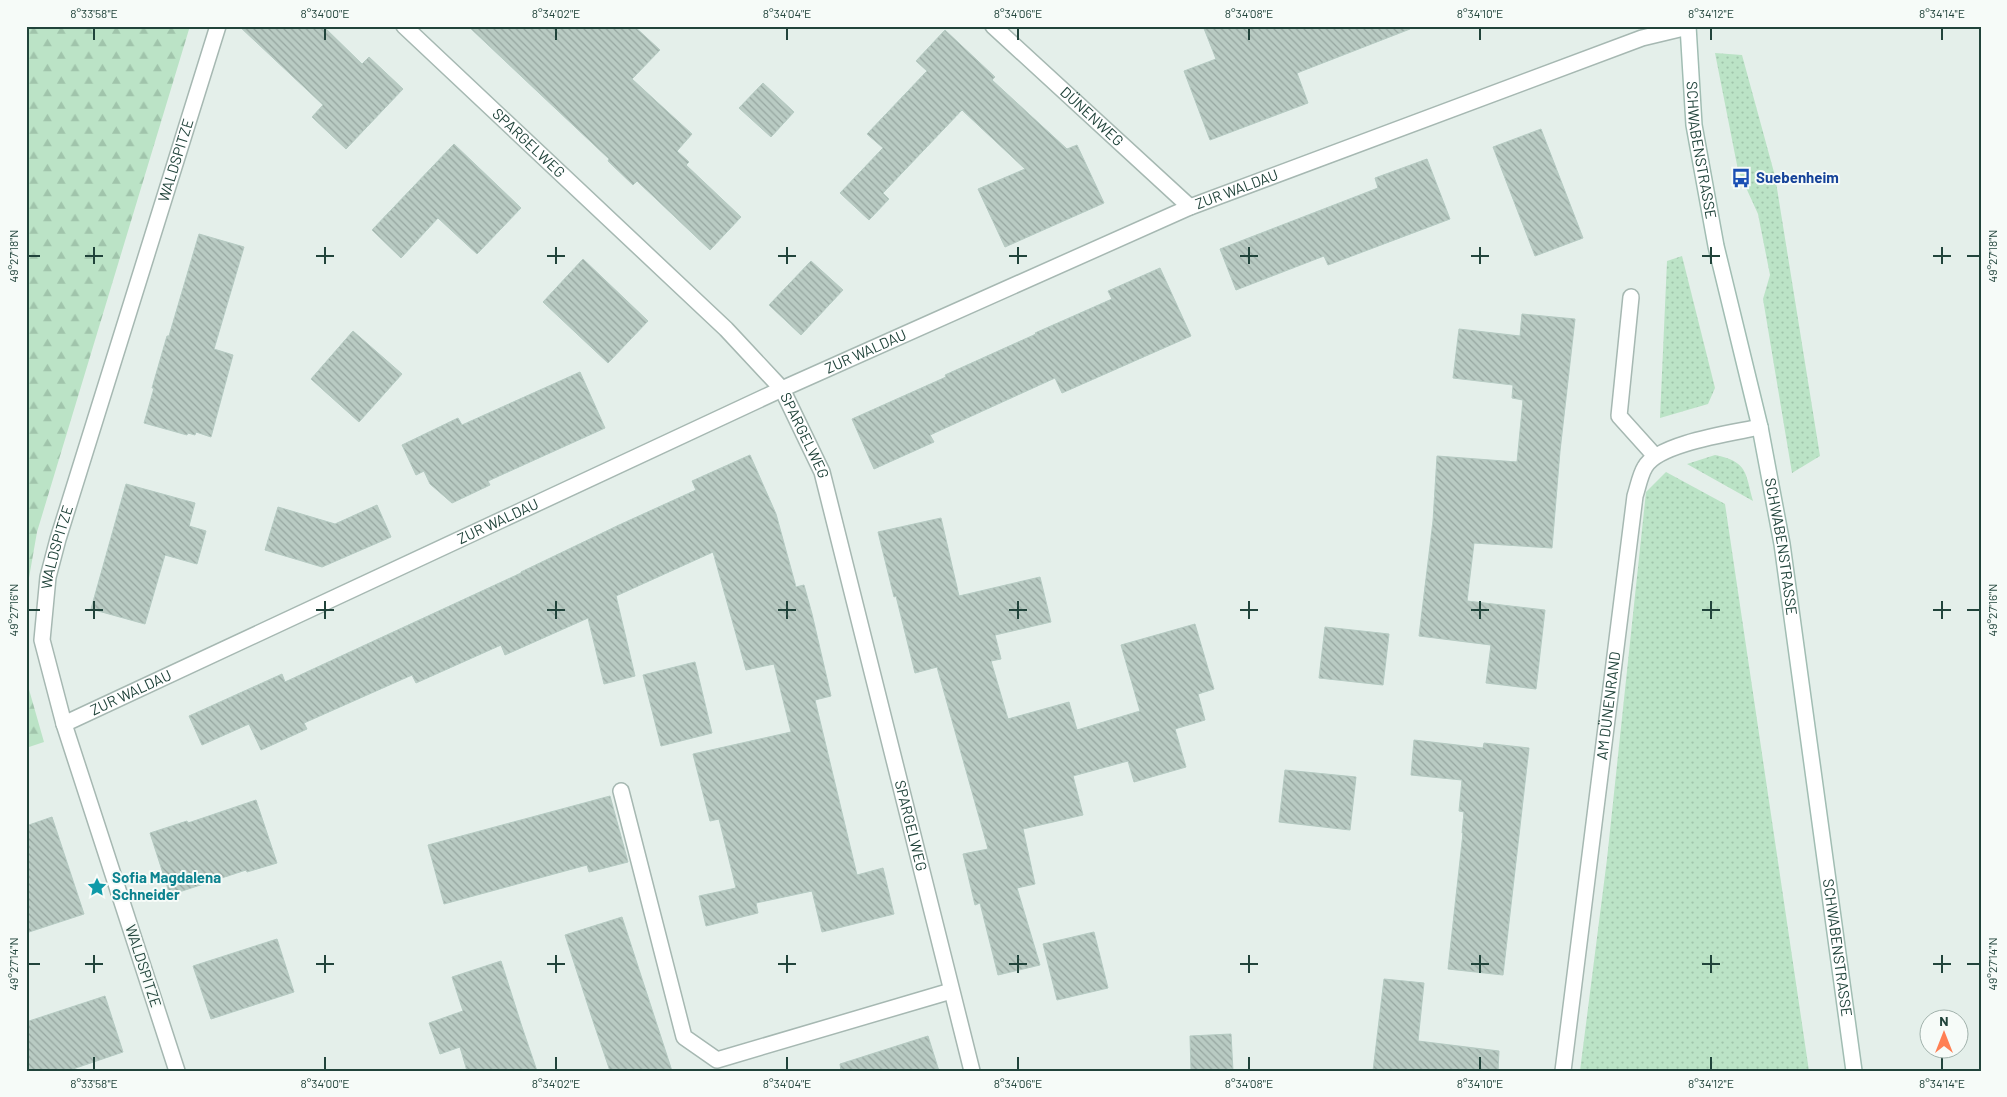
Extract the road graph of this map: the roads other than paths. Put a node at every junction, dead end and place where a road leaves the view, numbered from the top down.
1 (218, 26) edge
2 (404, 26) edge
3 (993, 26) edge
4 (1688, 27) edge
5 (1637, 32) edge
6 (1190, 207) junction
7 (1632, 297) dead end
8 (782, 389) junction
9 (1760, 426) junction
10 (1655, 456) junction
11 (64, 724) junction
12 (621, 791) dead end
13 (951, 991) junction
14 (177, 1071) edge
15 (972, 1071) edge
16 (1563, 1071) edge
17 (1854, 1071) edge

1 - 11 street, WALDSPITZE
2 - 8 street, SPARGELWEG
3 - 6 street, DÜNENWEG
4 - 5 street, ZUR WALDAU
4 - 9 street, SCHWABENSTRASSE
5 - 6 street, ZUR WALDAU
6 - 8 street, ZUR WALDAU
7 - 10 street
8 - 11 street, ZUR WALDAU
8 - 13 street, SPARGELWEG
9 - 10 street
9 - 17 street, SCHWABENSTRASSE
10 - 16 street, AM DÜNENRAND
11 - 14 street, WALDSPITZE
12 - 13 street
13 - 15 street, SPARGELWEG

